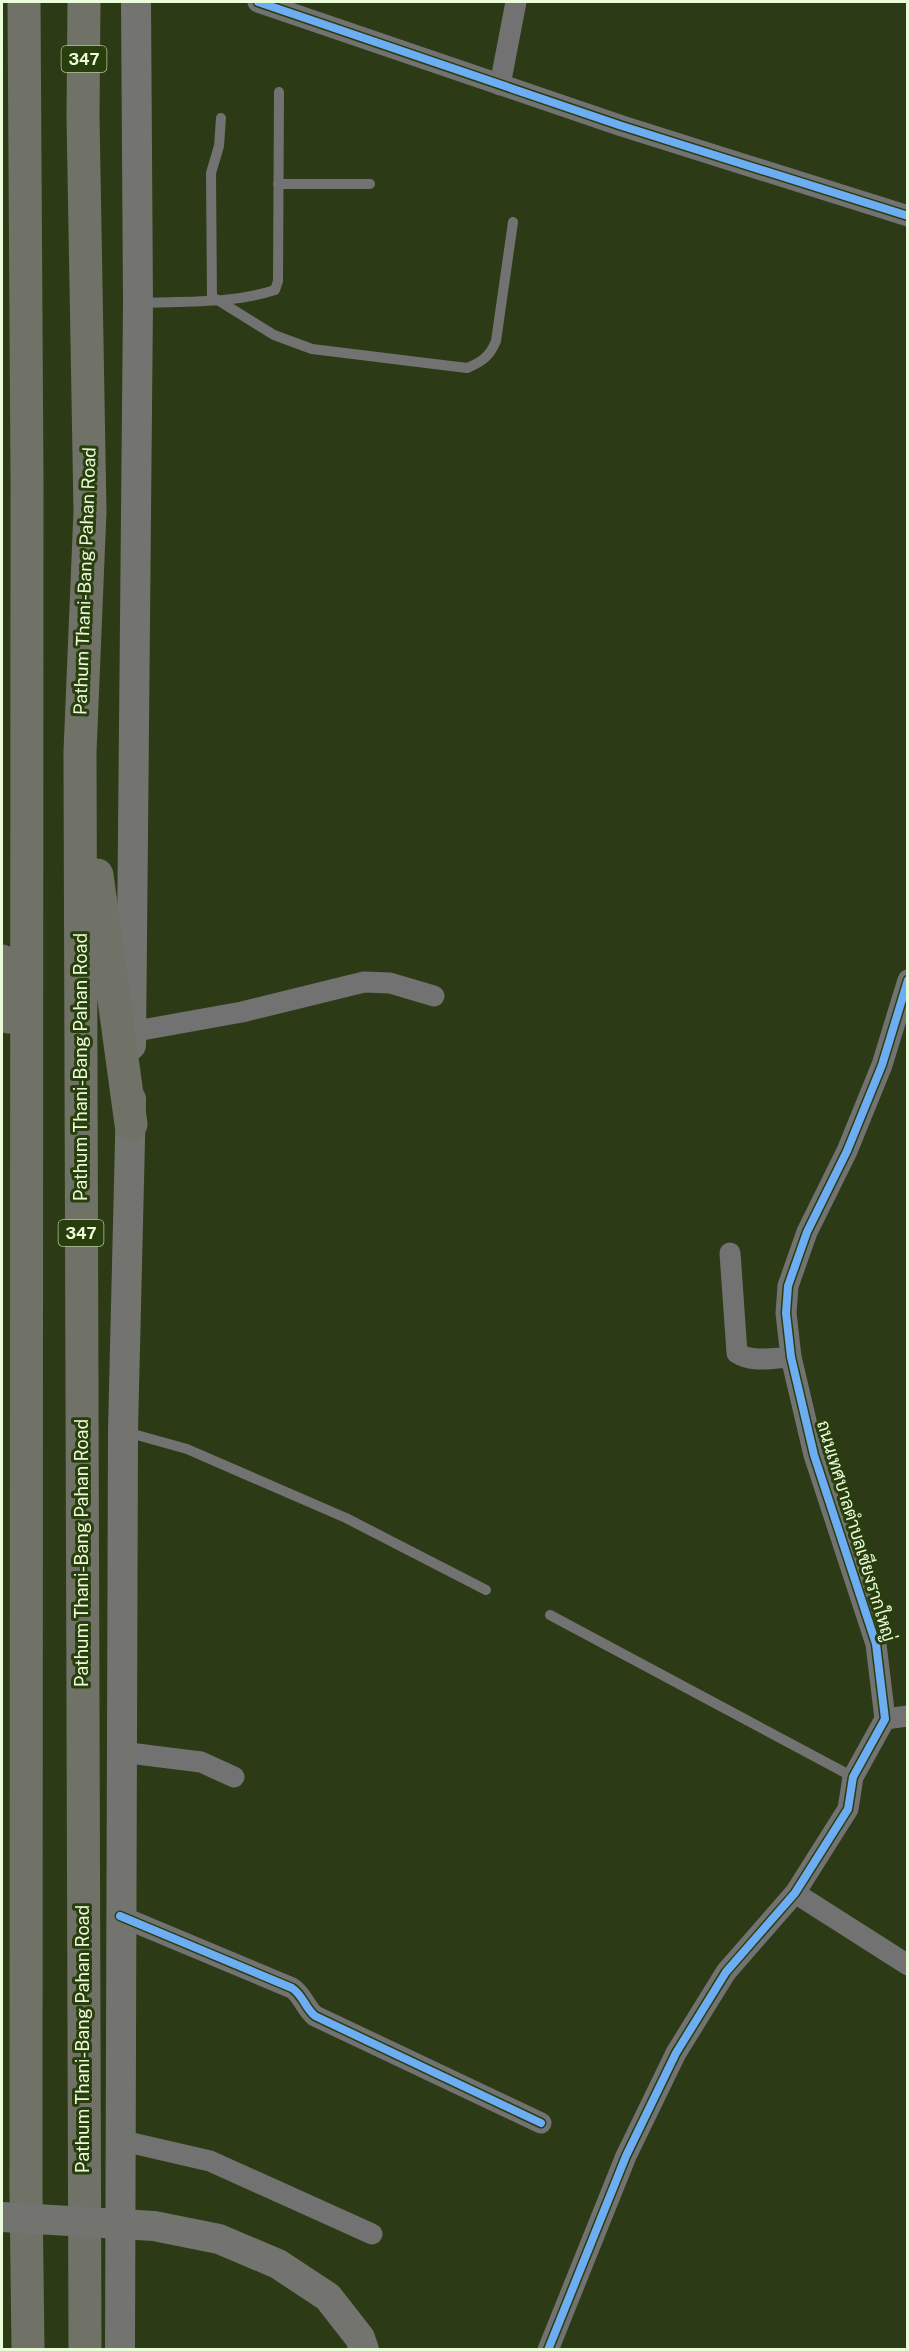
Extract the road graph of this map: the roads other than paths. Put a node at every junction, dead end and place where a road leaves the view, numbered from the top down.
1 (24, 2) edge
2 (84, 2) edge
3 (136, 2) edge
4 (258, 2) edge
5 (516, 2) edge
6 (500, 85) junction
7 (279, 92) dead end
8 (221, 118) dead end
9 (370, 183) dead end
10 (278, 184) junction
11 (908, 216) edge
12 (513, 222) dead end
13 (214, 299) junction
14 (138, 303) junction
15 (80, 752) junction
16 (2, 961) edge
17 (908, 980) edge
18 (434, 996) dead end
19 (131, 1032) junction
20 (131, 1124) junction
21 (26, 1159) junction
22 (730, 1253) dead end
23 (791, 1357) junction
24 (123, 1431) junction
25 (486, 1590) dead end
26 (550, 1616) dead end
27 (908, 1716) edge
28 (885, 1719) junction
29 (121, 1752) junction
30 (853, 1777) junction
31 (234, 1778) dead end
32 (795, 1893) junction
33 (120, 1916) junction
34 (908, 1965) edge
35 (541, 2123) dead end
36 (119, 2140) junction
37 (2, 2217) edge
38 (372, 2234) dead end
39 (28, 2349) edge
40 (85, 2349) edge
41 (120, 2349) edge
42 (364, 2349) edge
43 (548, 2349) edge

1 - 21 main road
2 - 15 main road, Pathum Thani-Bang Pahan Road / 347
3 - 14 main road, 347
4 - 6 street
5 - 6 street
6 - 11 street
7 - 10 lane
8 - 13 lane
9 - 10 lane
10 - 13 lane
12 - 13 lane
13 - 14 lane
14 - 19 main road, 347
15 - 20 main road
15 - 40 main road, Pathum Thani-Bang Pahan Road / 347
16 - 21 main road
17 - 23 street, ถนนเทศบาลตำบลเชียงรากใหญ่
18 - 19 street
19 - 20 main road, 347
20 - 24 main road, 347
21 - 39 main road
22 - 23 street
23 - 28 street, ถนนเทศบาลตำบลเชียงรากใหญ่
24 - 25 lane
24 - 29 main road, 347
26 - 30 lane
27 - 28 street
28 - 30 street
29 - 31 street
29 - 33 main road, 347
30 - 32 street
32 - 34 street
32 - 43 street
33 - 35 street
33 - 36 main road, 347
36 - 38 street
36 - 41 main road, 347
37 - 42 main road, bridge

